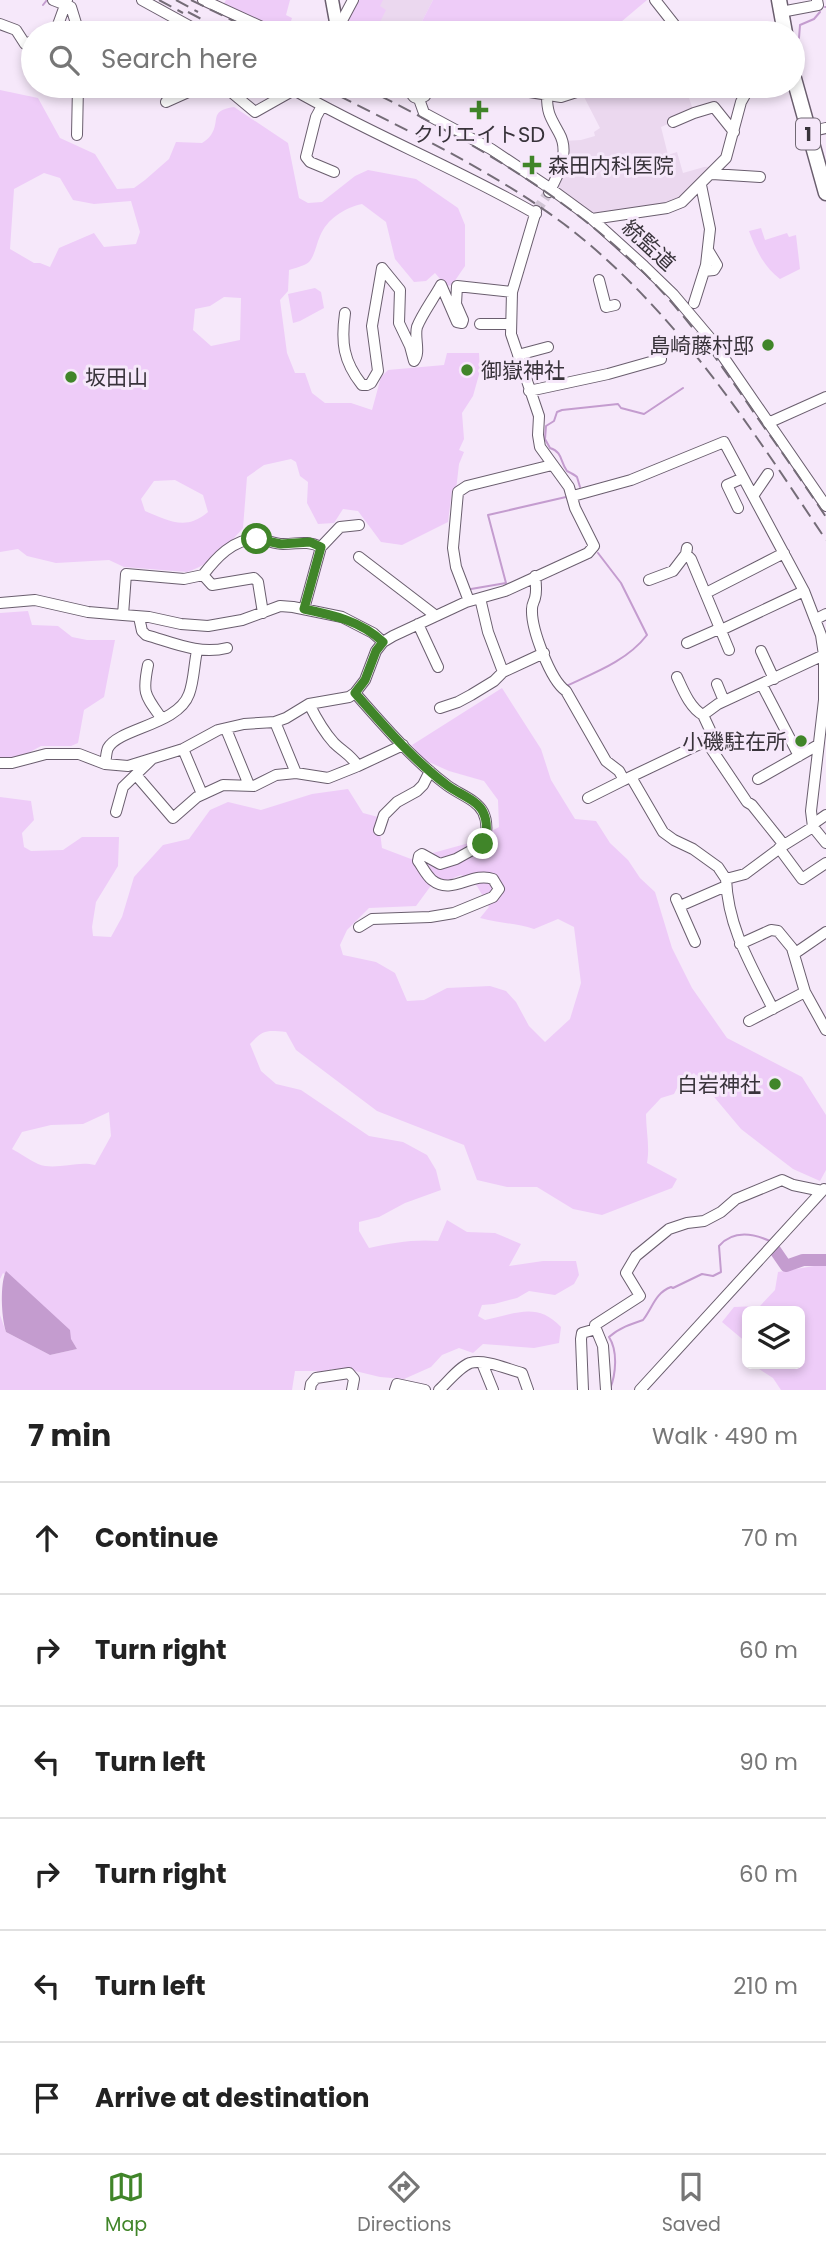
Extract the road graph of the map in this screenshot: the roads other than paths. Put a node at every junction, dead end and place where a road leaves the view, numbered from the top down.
1 (53, 0) edge
2 (142, 0) edge
3 (203, 0) edge
4 (332, 0) edge
5 (353, 0) edge
6 (655, 0) edge
7 (68, 1) edge
8 (820, 5) edge
9 (780, 6) edge
10 (60, 21) edge
11 (76, 21) edge
12 (180, 21) edge
13 (249, 21) edge
14 (336, 21) edge
15 (343, 21) edge
16 (672, 21) edge
17 (0, 24) edge
18 (21, 39) edge
19 (78, 98) edge
20 (175, 98) edge
21 (239, 98) edge
22 (278, 98) edge
23 (306, 98) edge
24 (547, 98) edge
25 (742, 98) edge
26 (799, 98) edge
27 (419, 99) edge
28 (166, 102) dead end
29 (322, 106) junction
30 (673, 122) dead end
31 (826, 128) edge
32 (733, 132) junction
33 (808, 132) junction
34 (77, 135) dead end
35 (334, 172) dead end
36 (718, 172) junction
37 (760, 177) dead end
38 (701, 185) junction
39 (550, 190) junction
40 (826, 193) edge
41 (592, 219) junction
42 (599, 280) dead end
43 (512, 292) junction
44 (694, 303) dead end
45 (615, 305) dead end
46 (345, 313) dead end
47 (471, 324) junction
48 (510, 324) junction
49 (548, 347) dead end
50 (518, 355) junction
51 (661, 359) dead end
52 (529, 391) junction
53 (826, 397) edge
54 (768, 423) junction
55 (552, 465) junction
56 (768, 474) dead end
57 (743, 478) junction
58 (573, 496) junction
59 (753, 496) junction
60 (826, 506) edge
61 (738, 508) dead end
62 (359, 525) dead end
63 (321, 547) junction
64 (784, 553) junction
65 (359, 557) dead end
66 (203, 575) junction
67 (535, 576) junction
68 (649, 580) dead end
69 (804, 591) junction
70 (705, 593) junction
71 (475, 600) junction
72 (0, 603) edge
73 (304, 609) junction
74 (263, 613) junction
75 (123, 615) junction
76 (436, 616) junction
77 (821, 616) edge
78 (139, 617) junction
79 (418, 624) junction
80 (721, 629) junction
81 (689, 640) dead end
82 (383, 642) junction
83 (227, 648) dead end
84 (729, 650) dead end
85 (197, 651) junction
86 (761, 651) dead end
87 (544, 653) junction
88 (825, 655) edge
89 (148, 665) dead end
90 (438, 667) dead end
91 (503, 673) junction
92 (677, 677) dead end
93 (774, 679) junction
94 (717, 684) dead end
95 (762, 685) junction
96 (825, 687) edge
97 (355, 693) junction
98 (724, 701) junction
99 (309, 704) junction
100 (440, 708) dead end
101 (703, 715) junction
102 (162, 719) junction
103 (275, 722) junction
104 (824, 726) edge
105 (226, 729) junction
106 (706, 741) junction
107 (403, 745) junction
108 (818, 745) junction
109 (183, 750) junction
110 (799, 756) junction
111 (151, 759) junction
112 (0, 763) edge
113 (105, 764) junction
114 (358, 766) junction
115 (430, 771) junction
116 (296, 773) junction
117 (136, 775) junction
118 (628, 779) junction
119 (758, 779) dead end
120 (249, 785) junction
121 (202, 794) junction
122 (588, 798) dead end
123 (116, 812) dead end
124 (826, 815) edge
125 (813, 825) junction
126 (379, 830) dead end
127 (826, 844) edge
128 (782, 847) junction
129 (826, 863) edge
130 (726, 883) junction
131 (359, 926) dead end
132 (826, 932) edge
133 (695, 942) dead end
134 (740, 944) junction
135 (794, 954) junction
136 (805, 992) junction
137 (773, 1009) junction
138 (748, 1021) dead end
139 (826, 1030) edge
140 (824, 1189) edge
141 (596, 1329) junction
142 (482, 1363) junction
143 (310, 1390) edge
144 (352, 1390) edge
145 (395, 1390) edge
146 (425, 1390) edge
147 (439, 1390) edge
148 (493, 1390) edge
149 (528, 1390) edge
150 (583, 1390) edge
151 (606, 1390) edge
152 (640, 1390) edge

1 - 7 street
2 - 12 street
3 - 13 street
4 - 14 main road
5 - 15 street
6 - 16 street
7 - 10 street
7 - 11 street
8 - 9 street
17 - 18 street
19 - 34 street
20 - 28 street
21 - 22 street
23 - 29 street
24 - 39 street
25 - 32 street
26 - 33 highway, 1
27 - 39 street, 統監道
29 - 35 street
29 - 43 street
30 - 32 street
31 - 33 street
32 - 36 street
33 - 40 highway, 1
36 - 37 street
36 - 38 street
38 - 41 street
38 - 44 street
39 - 41 street, 統監道
41 - 54 street, 統監道
42 - 45 street
43 - 47 street
43 - 48 street
46 - 47 street
47 - 48 street
48 - 50 street
49 - 50 street
50 - 52 street
51 - 52 street
52 - 55 street
53 - 54 street
54 - 60 street, 統監道
55 - 58 street
55 - 71 street
56 - 59 street
57 - 58 street
57 - 59 street
57 - 61 street
58 - 67 street
59 - 64 street
62 - 63 street
63 - 66 street
63 - 73 street
64 - 69 street
64 - 70 street
65 - 76 street
66 - 74 street
66 - 75 street
67 - 71 street
67 - 87 street
68 - 70 street
69 - 77 street
69 - 80 street
70 - 80 street
71 - 76 street
71 - 91 street
72 - 75 street
73 - 74 street
73 - 82 street
74 - 78 street
75 - 78 street
76 - 79 street
77 - 88 street
78 - 85 street
79 - 82 street
79 - 90 street
80 - 81 street
80 - 84 street
82 - 97 street
83 - 85 street
85 - 102 street
86 - 93 street
87 - 91 street
87 - 118 street
88 - 93 street
88 - 96 street
89 - 102 street
91 - 100 street
92 - 101 street
93 - 95 street
94 - 98 street
95 - 98 street
95 - 110 street
96 - 104 street
97 - 99 street
97 - 107 street
98 - 101 street
99 - 103 street
99 - 114 street
101 - 106 street
102 - 113 street
103 - 105 street
103 - 116 street
104 - 108 street
105 - 109 street
105 - 120 street
106 - 118 street
106 - 128 street
107 - 114 street
107 - 115 street
108 - 110 street
108 - 125 street
109 - 111 street
109 - 121 street
110 - 119 street
111 - 113 street
111 - 117 street
112 - 113 street
114 - 116 street
115 - 126 street
115 - 131 street
116 - 120 street
117 - 121 street
117 - 123 street
118 - 122 street
118 - 130 street
120 - 121 street
124 - 125 street
125 - 127 street
125 - 128 street
128 - 129 street
128 - 130 street
130 - 133 street
130 - 134 street
132 - 135 street
134 - 135 street
134 - 137 street
135 - 136 street
136 - 137 street
136 - 139 street
137 - 138 street
140 - 141 street
140 - 152 street
141 - 150 street
141 - 151 street
142 - 147 street
142 - 148 street
142 - 149 street
143 - 144 street
145 - 146 street

